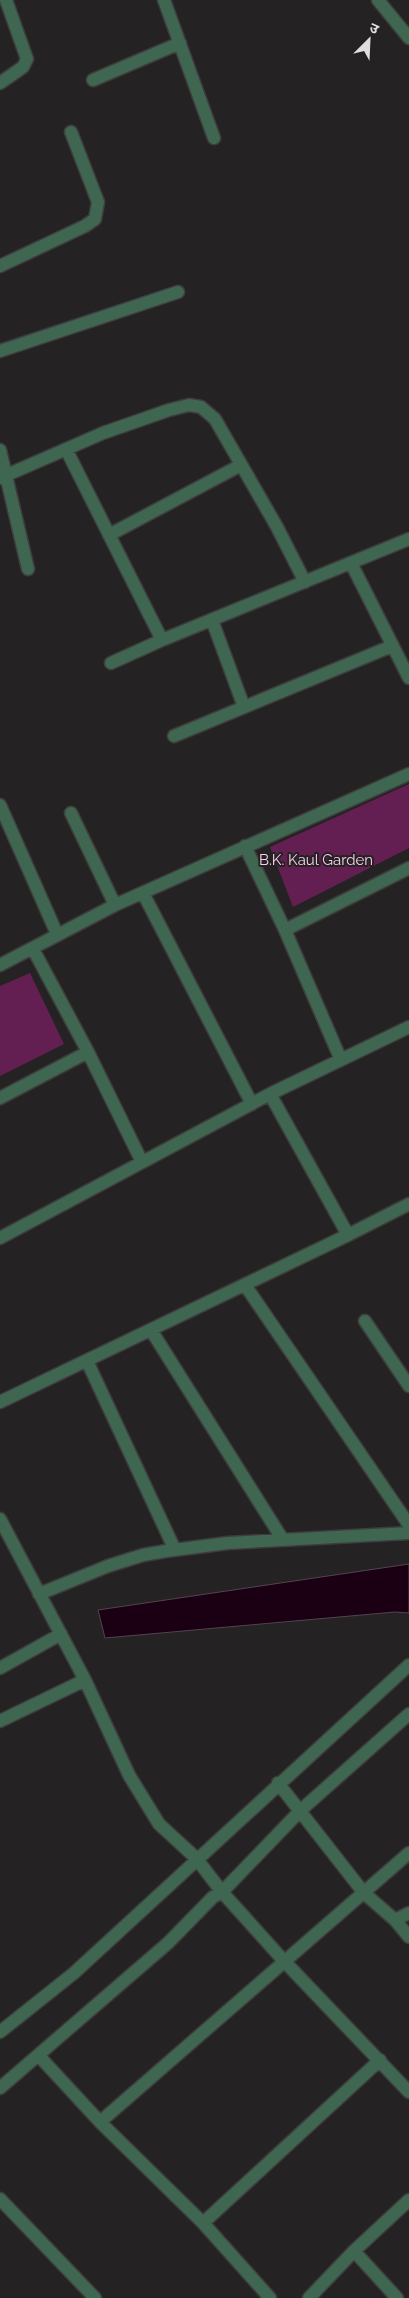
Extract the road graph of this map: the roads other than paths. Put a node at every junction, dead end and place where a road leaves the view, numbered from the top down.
1 (6, 0) edge
2 (164, 0) edge
3 (378, 0) edge
4 (409, 38) edge
5 (180, 43) junction
6 (93, 80) dead end
7 (0, 83) edge
8 (71, 132) dead end
9 (214, 138) dead end
10 (0, 266) edge
11 (178, 292) dead end
12 (0, 351) edge
13 (66, 449) junction
14 (0, 450) edge
15 (241, 465) junction
16 (2, 477) edge
17 (109, 535) junction
18 (409, 539) edge
19 (351, 563) junction
20 (28, 569) dead end
21 (305, 582) junction
22 (212, 620) junction
23 (162, 640) junction
24 (392, 646) junction
25 (112, 663) dead end
26 (409, 678) edge
27 (244, 706) junction
28 (174, 736) dead end
29 (409, 774) edge
30 (0, 805) edge
31 (71, 813) dead end
32 (245, 846) junction
33 (409, 868) edge
34 (143, 893) junction
35 (115, 905) junction
36 (285, 930) junction
37 (57, 934) junction
38 (33, 948) junction
39 (0, 965) edge
40 (409, 1026) edge
41 (88, 1052) junction
42 (341, 1060) junction
43 (270, 1094) junction
44 (0, 1098) edge
45 (252, 1104) junction
46 (142, 1162) junction
47 (409, 1204) edge
48 (348, 1235) junction
49 (0, 1238) edge
50 (245, 1285) junction
51 (365, 1320) dead end
52 (151, 1330) junction
53 (87, 1361) junction
54 (409, 1386) edge
55 (0, 1402) edge
56 (0, 1520) edge
57 (409, 1526) edge
58 (409, 1533) edge
59 (4, 1536) edge
60 (283, 1540) junction
61 (175, 1550) junction
62 (39, 1594) junction
63 (63, 1638) junction
64 (409, 1665) edge
65 (0, 1668) edge
66 (82, 1674) junction
67 (409, 1714) edge
68 (0, 1721) edge
69 (278, 1783) junction
70 (301, 1810) junction
71 (409, 1853) edge
72 (196, 1858) junction
73 (222, 1892) junction
74 (364, 1893) junction
75 (409, 1913) edge
76 (395, 1920) junction
77 (409, 1937) edge
78 (284, 1961) junction
79 (0, 2032) edge
80 (39, 2056) junction
81 (380, 2060) junction
82 (0, 2088) edge
83 (409, 2092) edge
84 (100, 2122) junction
85 (0, 2199) edge
86 (409, 2200) edge
87 (203, 2223) junction
88 (354, 2251) junction
89 (88, 2296) edge
90 (270, 2298) edge
91 (309, 2298) edge
92 (396, 2298) edge

1 - 7 street
2 - 5 street
3 - 4 street
5 - 6 street
5 - 9 street
8 - 10 street
11 - 12 street
13 - 15 street
13 - 16 street
13 - 17 street
14 - 16 street
15 - 17 street
15 - 21 street
16 - 20 street
17 - 23 street
18 - 19 street
19 - 21 street
19 - 24 street
21 - 22 street
22 - 23 street
22 - 27 street
23 - 25 street
24 - 26 street
24 - 27 street
27 - 28 street
29 - 32 street
30 - 37 street
31 - 35 street
32 - 34 street
32 - 36 street
33 - 36 street
34 - 35 street
34 - 45 street
35 - 37 street
36 - 42 street
37 - 38 street
38 - 39 street
38 - 41 street
40 - 42 street
41 - 44 street
41 - 46 street
42 - 43 street
43 - 45 street
43 - 48 street
45 - 46 street
46 - 49 street
47 - 48 street
48 - 50 street
50 - 52 street
50 - 57 street
51 - 54 street
52 - 53 street
52 - 60 street
53 - 55 street
53 - 61 street
56 - 59 street
58 - 60 street
59 - 62 street
60 - 61 street
61 - 62 street
62 - 63 street
63 - 65 street
63 - 66 street
64 - 69 street
66 - 68 street
66 - 72 street
67 - 70 street
69 - 70 street
69 - 72 street
70 - 73 street
70 - 74 street
71 - 74 street
72 - 73 street
72 - 79 street
73 - 78 street
73 - 80 street
74 - 76 street
74 - 78 street
75 - 76 street
76 - 77 street
78 - 81 street
78 - 84 street
80 - 82 street
80 - 84 street
81 - 83 street
81 - 87 street
84 - 87 street
85 - 89 street
86 - 88 street
87 - 90 street
88 - 91 street
88 - 92 street

